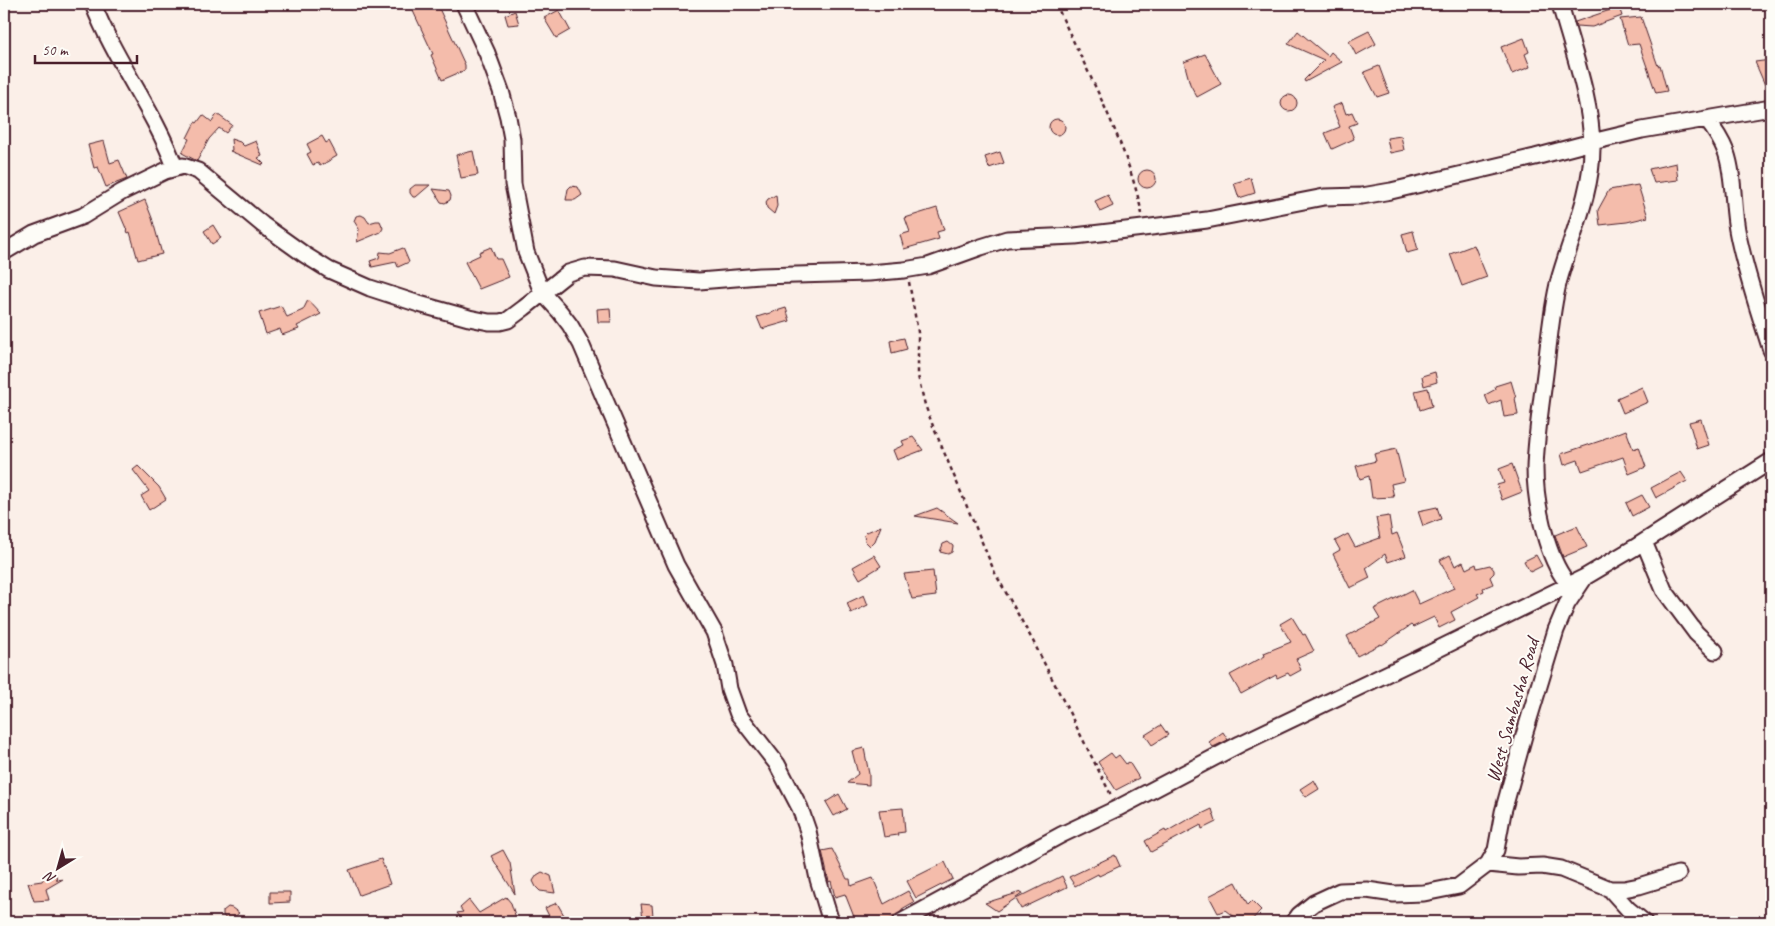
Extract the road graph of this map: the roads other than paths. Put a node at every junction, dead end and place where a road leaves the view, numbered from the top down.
1 (93, 4) edge
2 (464, 4) edge
3 (1560, 4) edge
4 (1771, 108) edge
5 (1706, 119) junction
6 (1592, 142) junction
7 (175, 167) junction
8 (4, 252) edge
9 (542, 292) junction
10 (1771, 350) edge
11 (1771, 461) edge
12 (1644, 542) junction
13 (1563, 577) dead end
14 (1585, 577) junction
15 (1715, 651) dead end
16 (1488, 864) junction
17 (1678, 874) dead end
18 (1610, 889) junction
19 (831, 922) edge
20 (901, 922) edge
21 (1294, 922) edge
22 (1644, 922) edge

1 - 7 street
2 - 9 street
3 - 6 street
4 - 5 street
5 - 6 street
5 - 10 street
6 - 9 street
6 - 13 street
7 - 8 street
7 - 9 street
9 - 19 street
11 - 12 street, West Sambasha Road
12 - 14 street, West Sambasha Road
12 - 15 street
14 - 16 street, West Sambasha Road
14 - 20 street
16 - 18 street
16 - 21 street, West Sambasha Road
17 - 18 street
18 - 22 street

